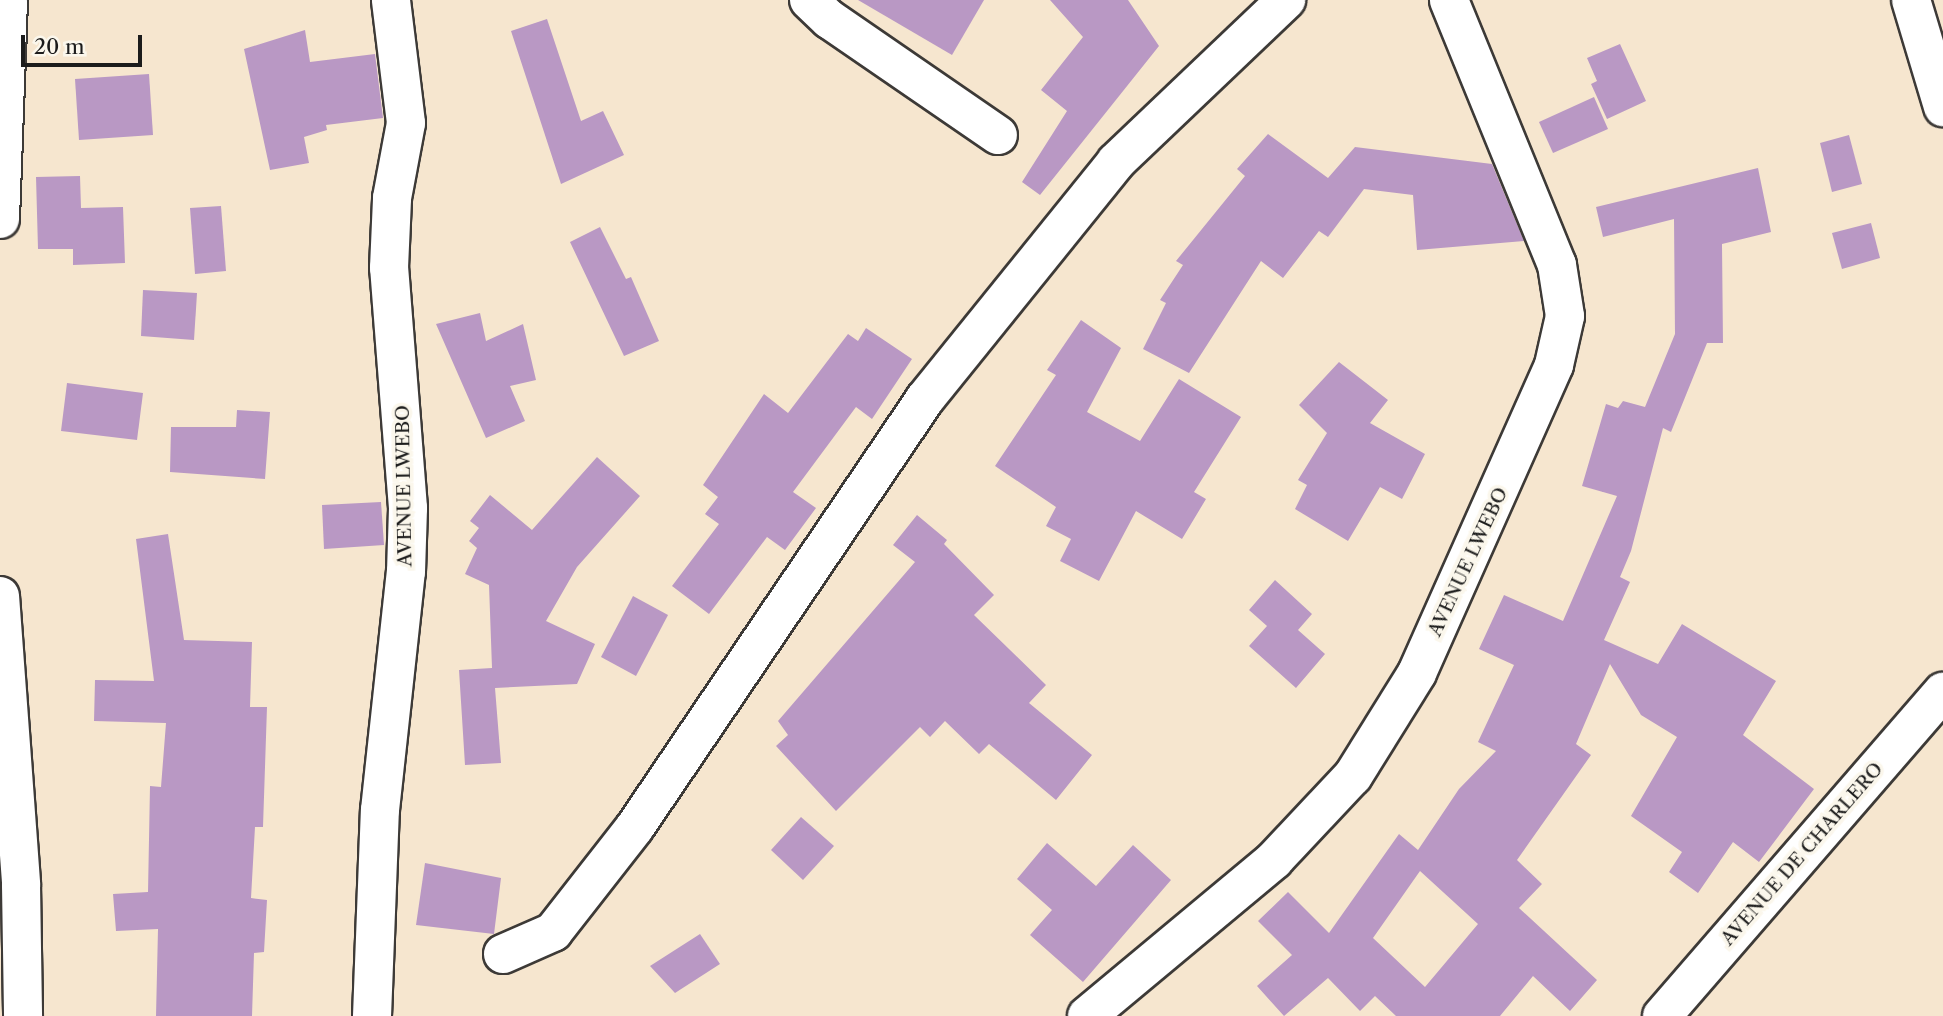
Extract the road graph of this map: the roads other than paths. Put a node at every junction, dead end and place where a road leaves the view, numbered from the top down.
1 (8, 0) edge
2 (391, 0) edge
3 (809, 0) edge
4 (1286, 0) edge
5 (1449, 0) edge
6 (1911, 0) edge
7 (1943, 107) edge
8 (998, 135) dead end
9 (0, 219) edge
10 (0, 596) edge
11 (1943, 692) edge
12 (503, 954) dead end
13 (23, 1016) edge
14 (372, 1016) edge
15 (1087, 1016) edge
16 (1662, 1016) edge

1 - 9 street
2 - 14 street, AVENUE LWEBO
3 - 8 street
4 - 12 street
5 - 15 street, AVENUE LWEBO
6 - 7 street
10 - 13 street
11 - 16 street, AVENUE DE CHARLERO

